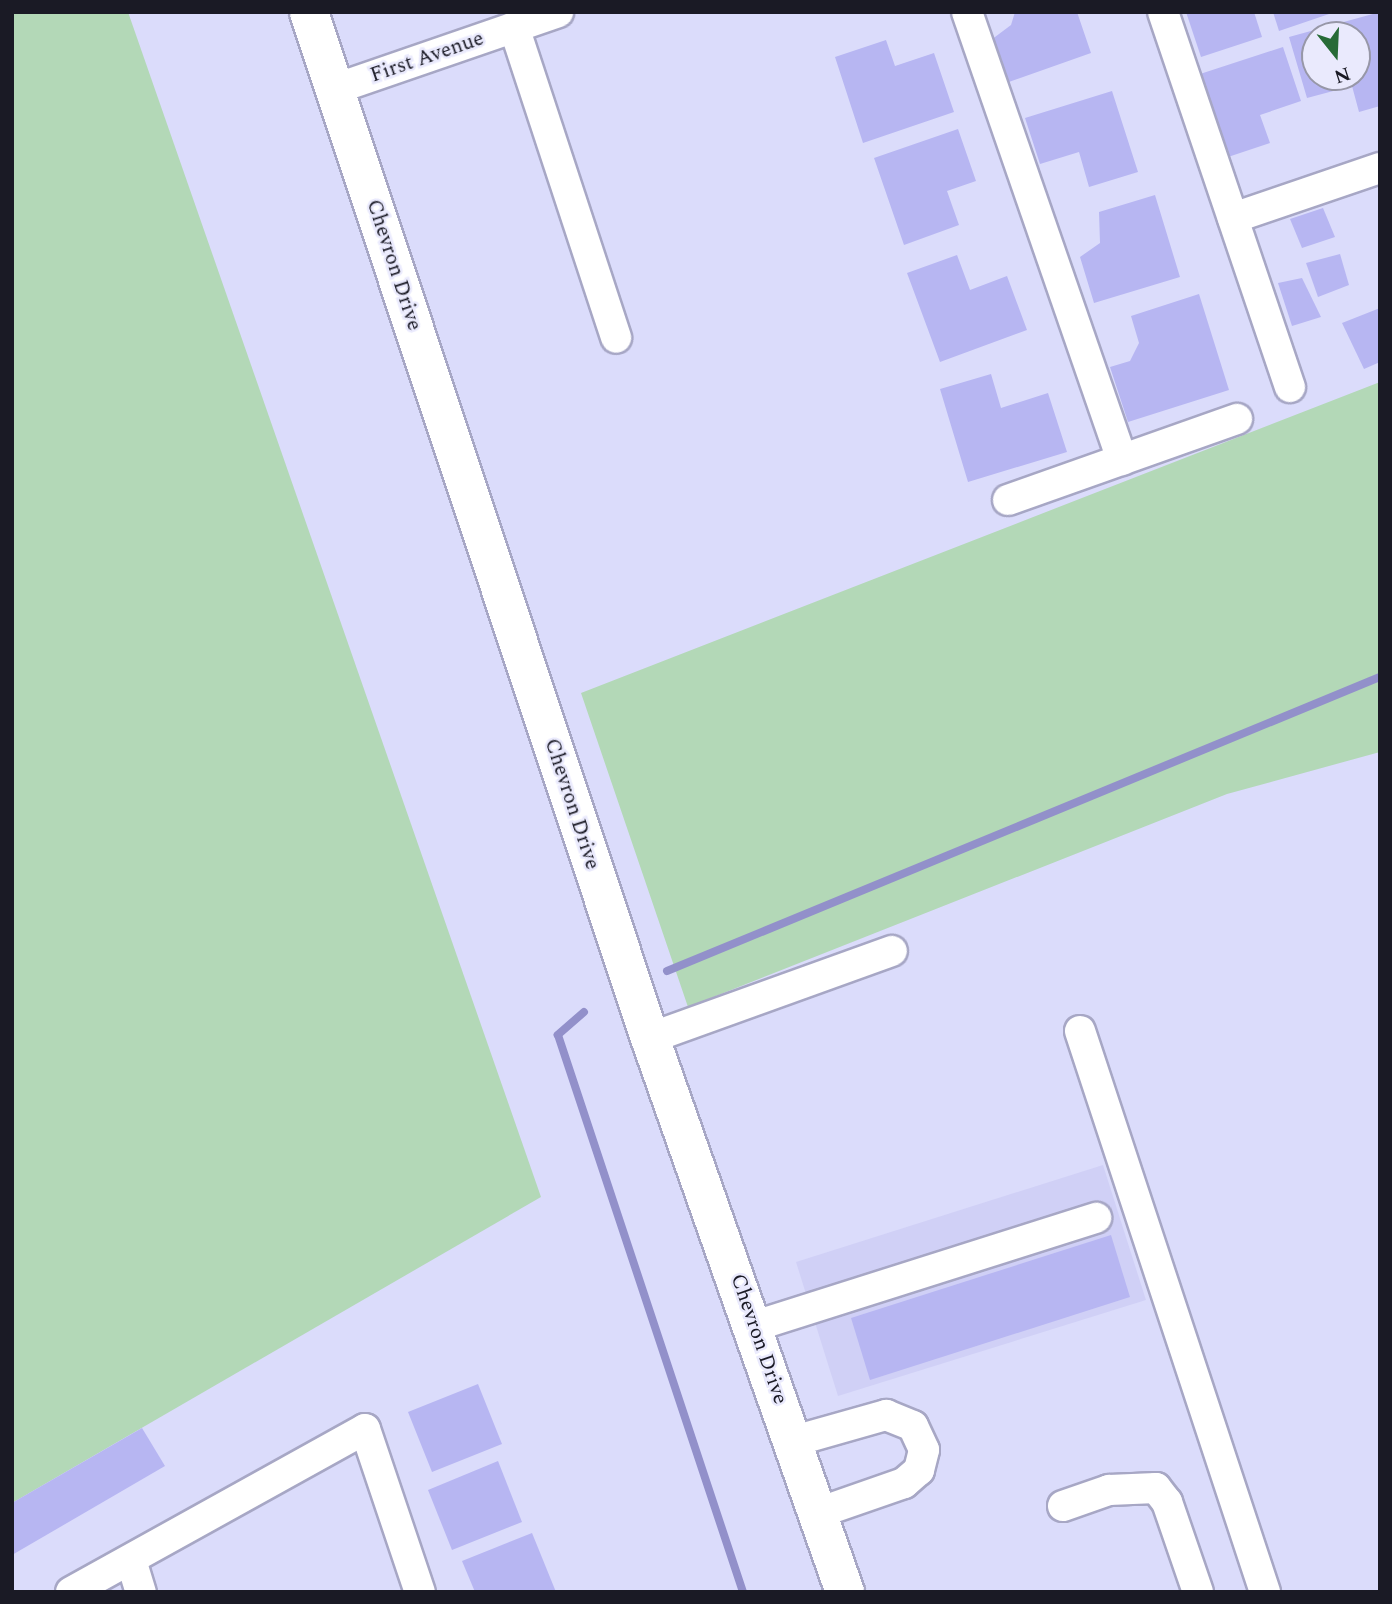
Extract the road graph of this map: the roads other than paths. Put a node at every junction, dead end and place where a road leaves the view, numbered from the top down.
1 (309, 12) edge
2 (558, 12) edge
3 (967, 12) edge
4 (1163, 12) edge
5 (514, 27) junction
6 (335, 89) junction
7 (1380, 168) edge
8 (1233, 218) junction
9 (616, 338) dead end
10 (1290, 387) dead end
11 (1237, 419) dead end
12 (1122, 460) junction
13 (1008, 500) dead end
14 (892, 951) dead end
15 (1080, 1031) dead end
16 (650, 1038) junction
17 (1096, 1219) dead end
18 (755, 1326) junction
19 (794, 1441) junction
20 (1063, 1506) dead end
21 (818, 1513) junction
22 (131, 1560) junction
23 (71, 1592) edge
24 (141, 1592) edge
25 (421, 1592) edge
26 (845, 1592) edge
27 (1198, 1592) edge
28 (1265, 1592) edge

1 - 6 main road, Chevron Drive
2 - 5 street, First Avenue
3 - 12 street
4 - 8 street
5 - 6 street, First Avenue
5 - 9 street
6 - 16 main road, Chevron Drive
7 - 8 street
8 - 10 street
11 - 12 street
12 - 13 street
14 - 16 street
15 - 28 street
16 - 18 main road, Chevron Drive
17 - 18 street
18 - 19 main road, Chevron Drive
19 - 21 main road, Chevron Drive
19 - 21 street
20 - 27 street
21 - 26 main road, Chevron Drive
22 - 23 street
22 - 24 street
22 - 25 street

